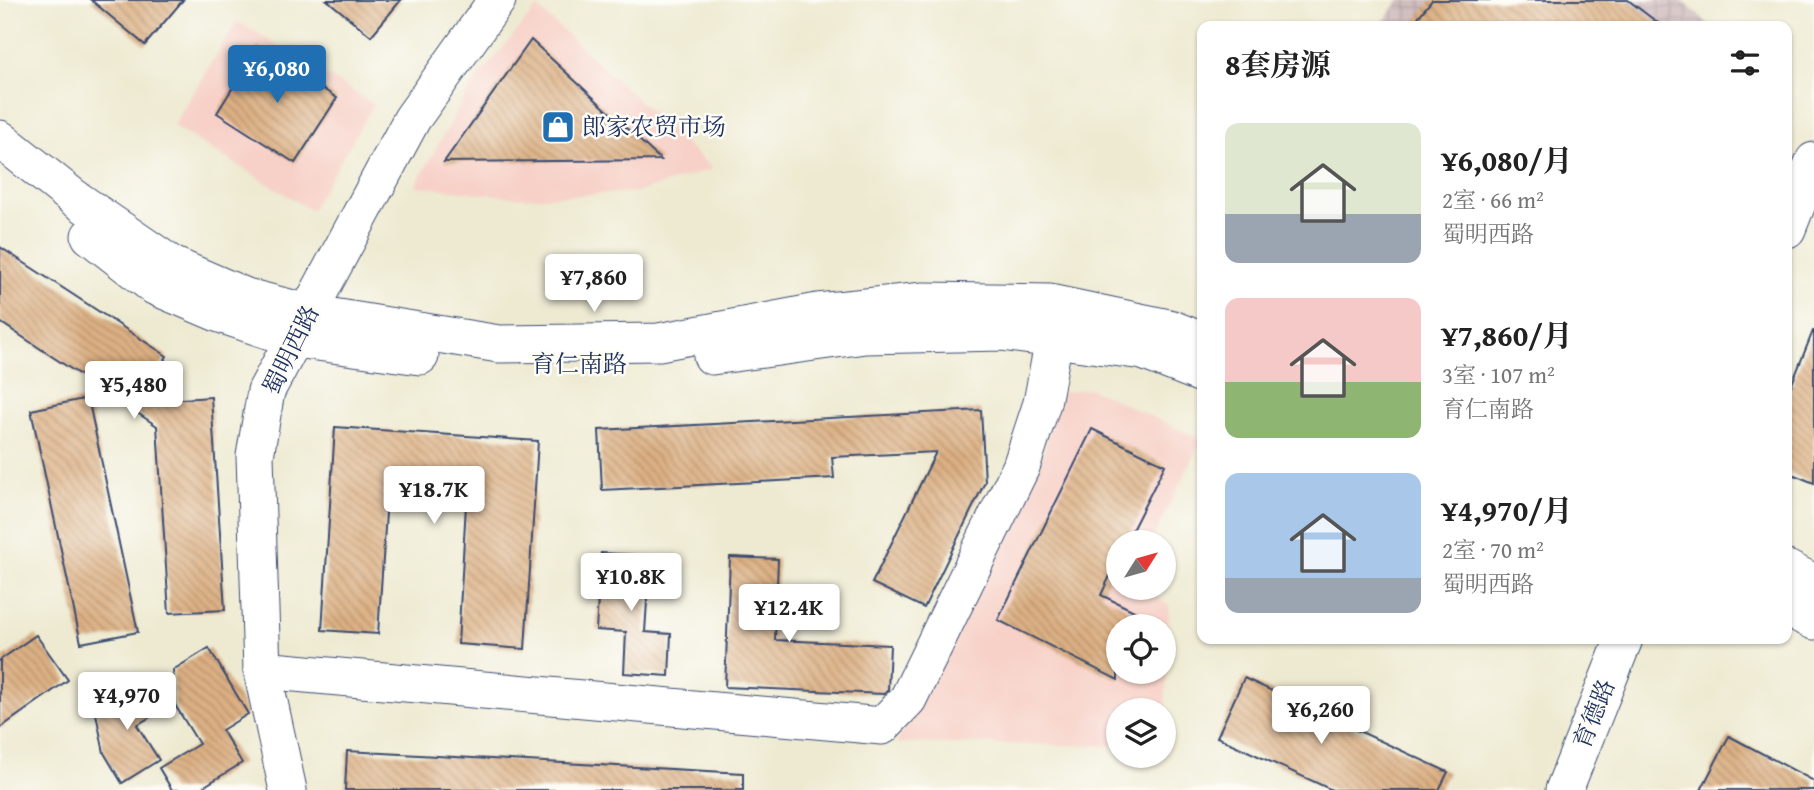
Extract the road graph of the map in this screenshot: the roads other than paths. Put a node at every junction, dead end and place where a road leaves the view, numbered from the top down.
1 (497, 0) edge
2 (0, 139) edge
3 (1814, 161) edge
4 (0, 167) edge
5 (1792, 216) edge
6 (302, 326) junction
7 (1054, 339) junction
8 (1197, 339) edge
9 (1197, 372) edge
10 (1792, 572) edge
11 (1814, 583) edge
12 (1792, 610) edge
13 (1814, 621) edge
14 (1622, 644) edge
15 (262, 670) junction
16 (288, 790) edge
17 (1564, 790) edge

1 - 6 street, 蜀明西路
2 - 6 street
3 - 5 street
4 - 6 street, 育仁南路
6 - 7 street, 育仁南路
6 - 8 street
6 - 15 street, 蜀明西路
7 - 9 street, 育仁南路
7 - 15 street
10 - 11 street
12 - 13 street
14 - 17 street, 育德路
15 - 16 street, 蜀明西路

